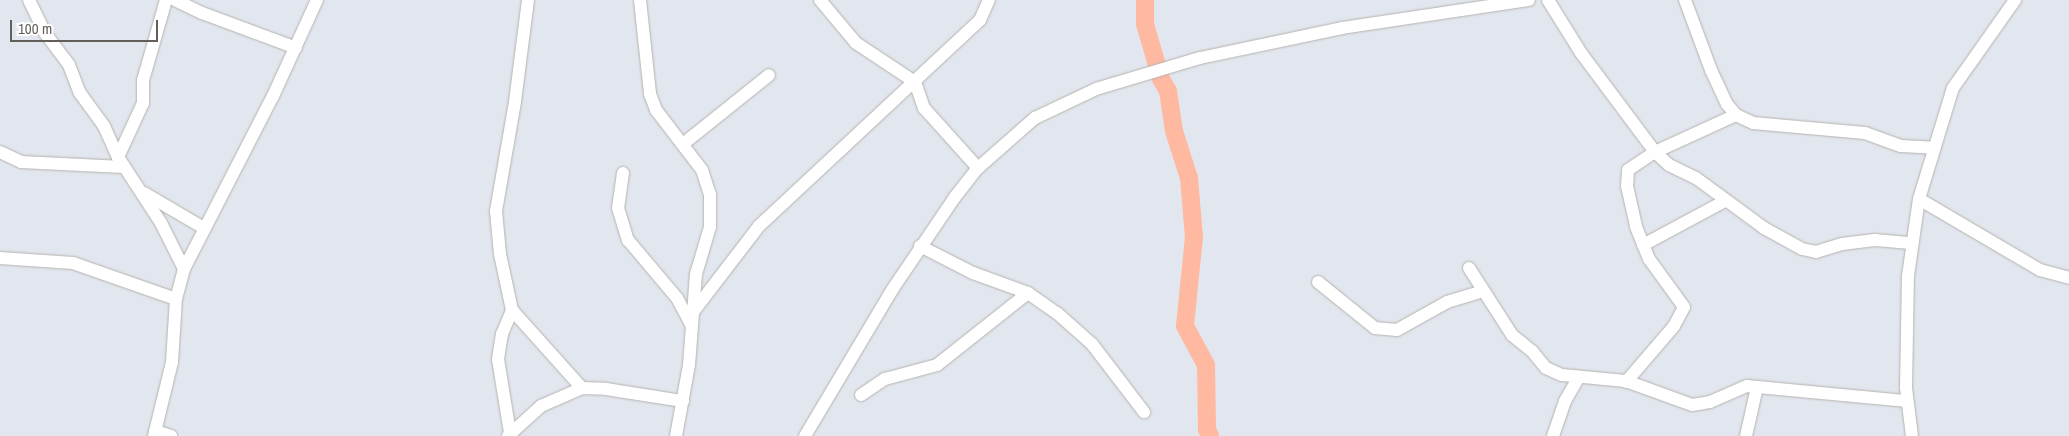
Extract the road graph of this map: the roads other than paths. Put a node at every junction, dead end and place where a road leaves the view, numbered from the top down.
1 (29, 0) edge
2 (166, 0) edge
3 (174, 0) edge
4 (317, 0) edge
5 (528, 0) edge
6 (640, 0) edge
7 (820, 0) edge
8 (989, 0) edge
9 (1528, 0) edge
10 (1548, 0) edge
11 (1685, 0) edge
12 (2015, 0) edge
13 (296, 48) junction
14 (769, 75) dead end
15 (915, 82) junction
16 (1736, 115) junction
17 (683, 144) junction
18 (1934, 148) junction
19 (0, 152) edge
20 (1655, 152) junction
21 (120, 162) junction
22 (978, 168) junction
23 (623, 173) dead end
24 (142, 192) junction
25 (1919, 199) junction
26 (1724, 201) junction
27 (204, 228) junction
28 (1911, 243) junction
29 (1643, 245) junction
30 (920, 246) junction
31 (0, 258) edge
32 (1469, 268) dead end
33 (184, 269) junction
34 (2069, 278) edge
35 (1318, 282) dead end
36 (1482, 291) junction
37 (1028, 294) junction
38 (176, 299) junction
39 (512, 310) junction
40 (692, 319) junction
41 (1580, 377) junction
42 (1626, 382) junction
43 (1757, 387) junction
44 (582, 388) junction
45 (861, 395) dead end
46 (683, 401) junction
47 (1906, 401) junction
48 (1144, 412) dead end
49 (155, 433) edge
50 (509, 435) edge
51 (171, 436) edge
52 (676, 436) edge
53 (806, 436) edge
54 (1553, 436) edge
55 (1746, 436) edge
56 (1912, 436) edge

1 - 21 street
2 - 21 street
3 - 13 street
4 - 13 street
5 - 39 street
6 - 17 street
7 - 15 street
8 - 15 street
9 - 22 street
10 - 20 street
11 - 16 street
12 - 18 street
13 - 27 street
14 - 17 street
15 - 22 street
15 - 40 street
16 - 18 street
16 - 20 street
17 - 40 street
18 - 25 street
19 - 21 street
20 - 26 street
20 - 29 street
21 - 24 street
22 - 30 street
23 - 40 street
24 - 27 street
24 - 33 street
25 - 28 street
25 - 34 street
26 - 28 street
26 - 29 street
27 - 33 street
28 - 47 street
29 - 42 street
30 - 37 street
30 - 53 street
31 - 38 street
32 - 36 street
33 - 38 street
35 - 36 street
36 - 41 street
37 - 45 street
37 - 48 street
38 - 49 street
39 - 44 street
39 - 50 street
40 - 46 street
41 - 42 street
41 - 54 street
42 - 43 street
43 - 47 street
43 - 55 street
44 - 46 street
44 - 50 street
46 - 52 street
47 - 56 street
49 - 51 street

